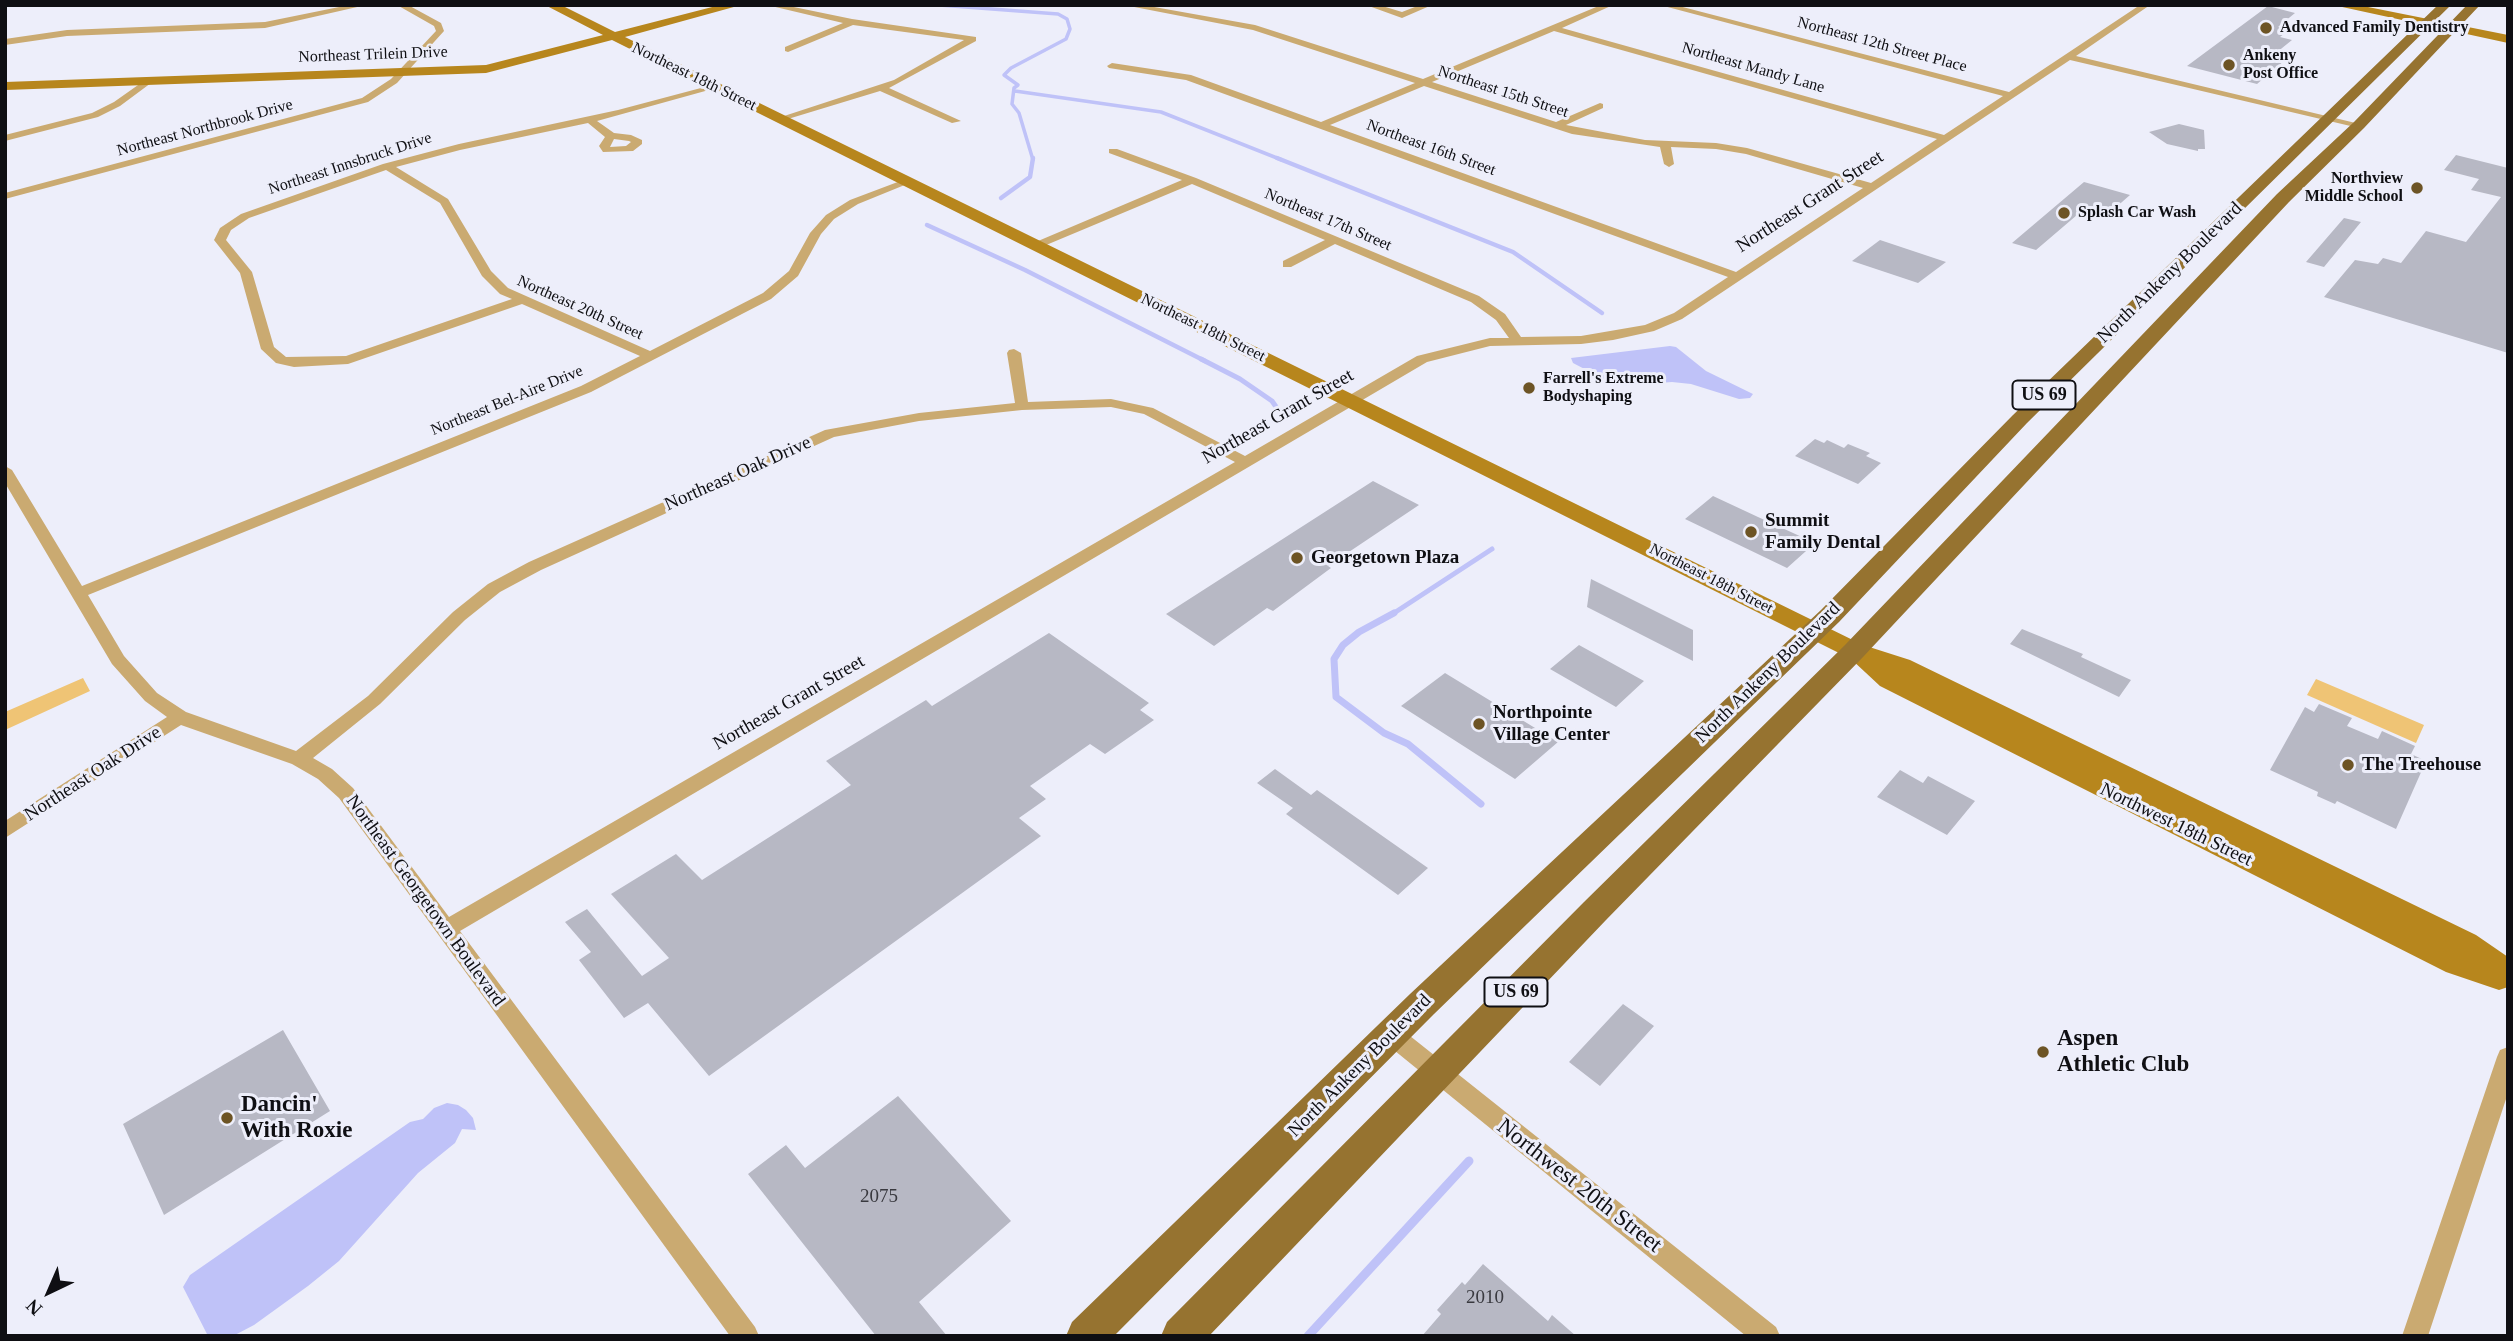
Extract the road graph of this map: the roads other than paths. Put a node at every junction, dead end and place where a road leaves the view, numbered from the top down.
1 (362, 5) edge
2 (401, 5) edge
3 (551, 5) edge
4 (735, 5) edge
5 (771, 5) edge
6 (1128, 5) edge
7 (1370, 5) edge
8 (1428, 5) edge
9 (1664, 5) edge
10 (2146, 5) edge
11 (2339, 5) edge
12 (2445, 5) edge
13 (2474, 5) edge
14 (1599, 7) edge
15 (1582, 8) dead end
16 (852, 22) junction
17 (2440, 26) junction
18 (1553, 28) junction
19 (614, 37) junction
20 (2508, 39) edge
21 (5, 42) edge
22 (788, 49) dead end
23 (2070, 57) junction
24 (1112, 66) dead end
25 (404, 71) junction
26 (148, 81) junction
27 (1423, 83) junction
28 (709, 84) junction
29 (5, 86) edge
30 (882, 88) junction
31 (2010, 95) junction
32 (1600, 106) dead end
33 (2330, 118) junction
34 (589, 119) junction
35 (782, 120) junction
36 (956, 121) dead end
37 (1322, 125) junction
38 (2358, 125) junction
39 (1556, 126) junction
40 (611, 136) dead end
41 (5, 138) edge
42 (1944, 138) junction
43 (1665, 145) junction
44 (1114, 151) dead end
45 (1669, 164) dead end
46 (387, 166) junction
47 (1192, 180) junction
48 (907, 182) junction
49 (1872, 187) junction
50 (5, 197) edge
51 (1334, 240) junction
52 (1035, 246) junction
53 (1287, 264) dead end
54 (1736, 276) junction
55 (522, 300) junction
56 (1516, 339) junction
57 (1014, 353) dead end
58 (650, 356) junction
59 (1349, 400) junction
60 (1022, 406) junction
61 (1244, 461) junction
62 (5, 470) edge
63 (79, 593) junction
64 (1814, 631) junction
65 (1854, 651) junction
66 (180, 718) junction
67 (299, 759) junction
68 (5, 831) edge
69 (446, 929) junction
70 (2508, 973) edge
71 (2508, 980) edge
72 (1392, 1035) junction
73 (2508, 1057) edge
74 (1437, 1074) junction
75 (746, 1336) edge
76 (1086, 1336) edge
77 (1181, 1336) edge
78 (1767, 1336) edge
79 (2415, 1336) edge

1 - 21 street
2 - 25 street, Northeast Northbrook Drive
3 - 19 main road, Northeast 18th Street
4 - 19 main road, Northeast Trilein Drive
5 - 16 street
6 - 27 street, Northeast 15th Street
7 - 8 street
9 - 31 street, Northeast 12th Street Place
10 - 23 street, Northeast Grant Street
11 - 17 main road
12 - 17 main road, North Ankeny Boulevard / US 69
13 - 17 main road, North Ankeny Boulevard / US 69
14 - 15 street
14 - 18 street
16 - 22 street
16 - 30 street
17 - 20 main road
17 - 33 main road, North Ankeny Boulevard / US 69
17 - 38 main road, North Ankeny Boulevard / US 69
18 - 27 street
18 - 42 street, Northeast Mandy Lane
19 - 25 main road, Northeast Trilein Drive
19 - 28 main road, Northeast 18th Street
23 - 31 street, Northeast Grant Street
23 - 33 street
24 - 37 street, Northeast 16th Street
25 - 26 main road, Northeast Trilein Drive
25 - 50 street, Northeast Northbrook Drive
26 - 29 main road, Northeast Trilein Drive
26 - 41 street
27 - 37 street
27 - 39 street, Northeast 15th Street
28 - 34 street, Northeast Innsbruck Drive
28 - 35 main road, Northeast 18th Street
30 - 35 street
30 - 36 street
31 - 42 street, Northeast Grant Street
32 - 39 street
33 - 38 street
33 - 64 main road, North Ankeny Boulevard / US 69
34 - 40 street
34 - 46 street, Northeast Innsbruck Drive
35 - 48 main road, Northeast 18th Street
37 - 54 street, Northeast 16th Street
38 - 65 main road, North Ankeny Boulevard / US 69
39 - 43 street, Northeast 15th Street
42 - 49 street, Northeast Grant Street
43 - 45 street
43 - 49 street, Northeast 15th Street
44 - 47 street, Northeast 17th Street
46 - 55 street, Northeast 20th Street
46 - 55 street, Northeast Innsbruck Drive
47 - 51 street, Northeast 17th Street
47 - 52 street
48 - 52 main road, Northeast 18th Street
48 - 58 street, Northeast Bel-Aire Drive
49 - 54 street, Northeast Grant Street
51 - 53 street
51 - 56 street, Northeast 17th Street
52 - 59 main road, Northeast 18th Street
54 - 56 street, Northeast Grant Street
55 - 58 street, Northeast 20th Street
56 - 59 street, Northeast Grant Street
57 - 60 street
58 - 63 street, Northeast Bel-Aire Drive
59 - 61 street, Northeast Grant Street
59 - 64 main road, Northeast 18th Street
60 - 61 street, Northeast Oak Drive
60 - 67 street, Northeast Oak Drive
61 - 69 street, Northeast Grant Street
62 - 63 street, Northeast Georgetown Boulevard
63 - 66 street, Northeast Georgetown Boulevard
64 - 65 main road, Northeast 18th Street
64 - 72 main road, North Ankeny Boulevard / US 69
65 - 70 main road
65 - 71 main road, Northwest 18th Street
65 - 74 main road, North Ankeny Boulevard / US 69
66 - 67 street, Northeast Georgetown Boulevard
66 - 68 street, Northeast Oak Drive
67 - 69 street, Northeast Georgetown Boulevard
69 - 75 street, Northeast Georgetown Boulevard
72 - 74 street, Northwest 20th Street
72 - 76 main road, North Ankeny Boulevard / US 69
73 - 79 street
74 - 77 main road, North Ankeny Boulevard / US 69
74 - 78 street, Northwest 20th Street

